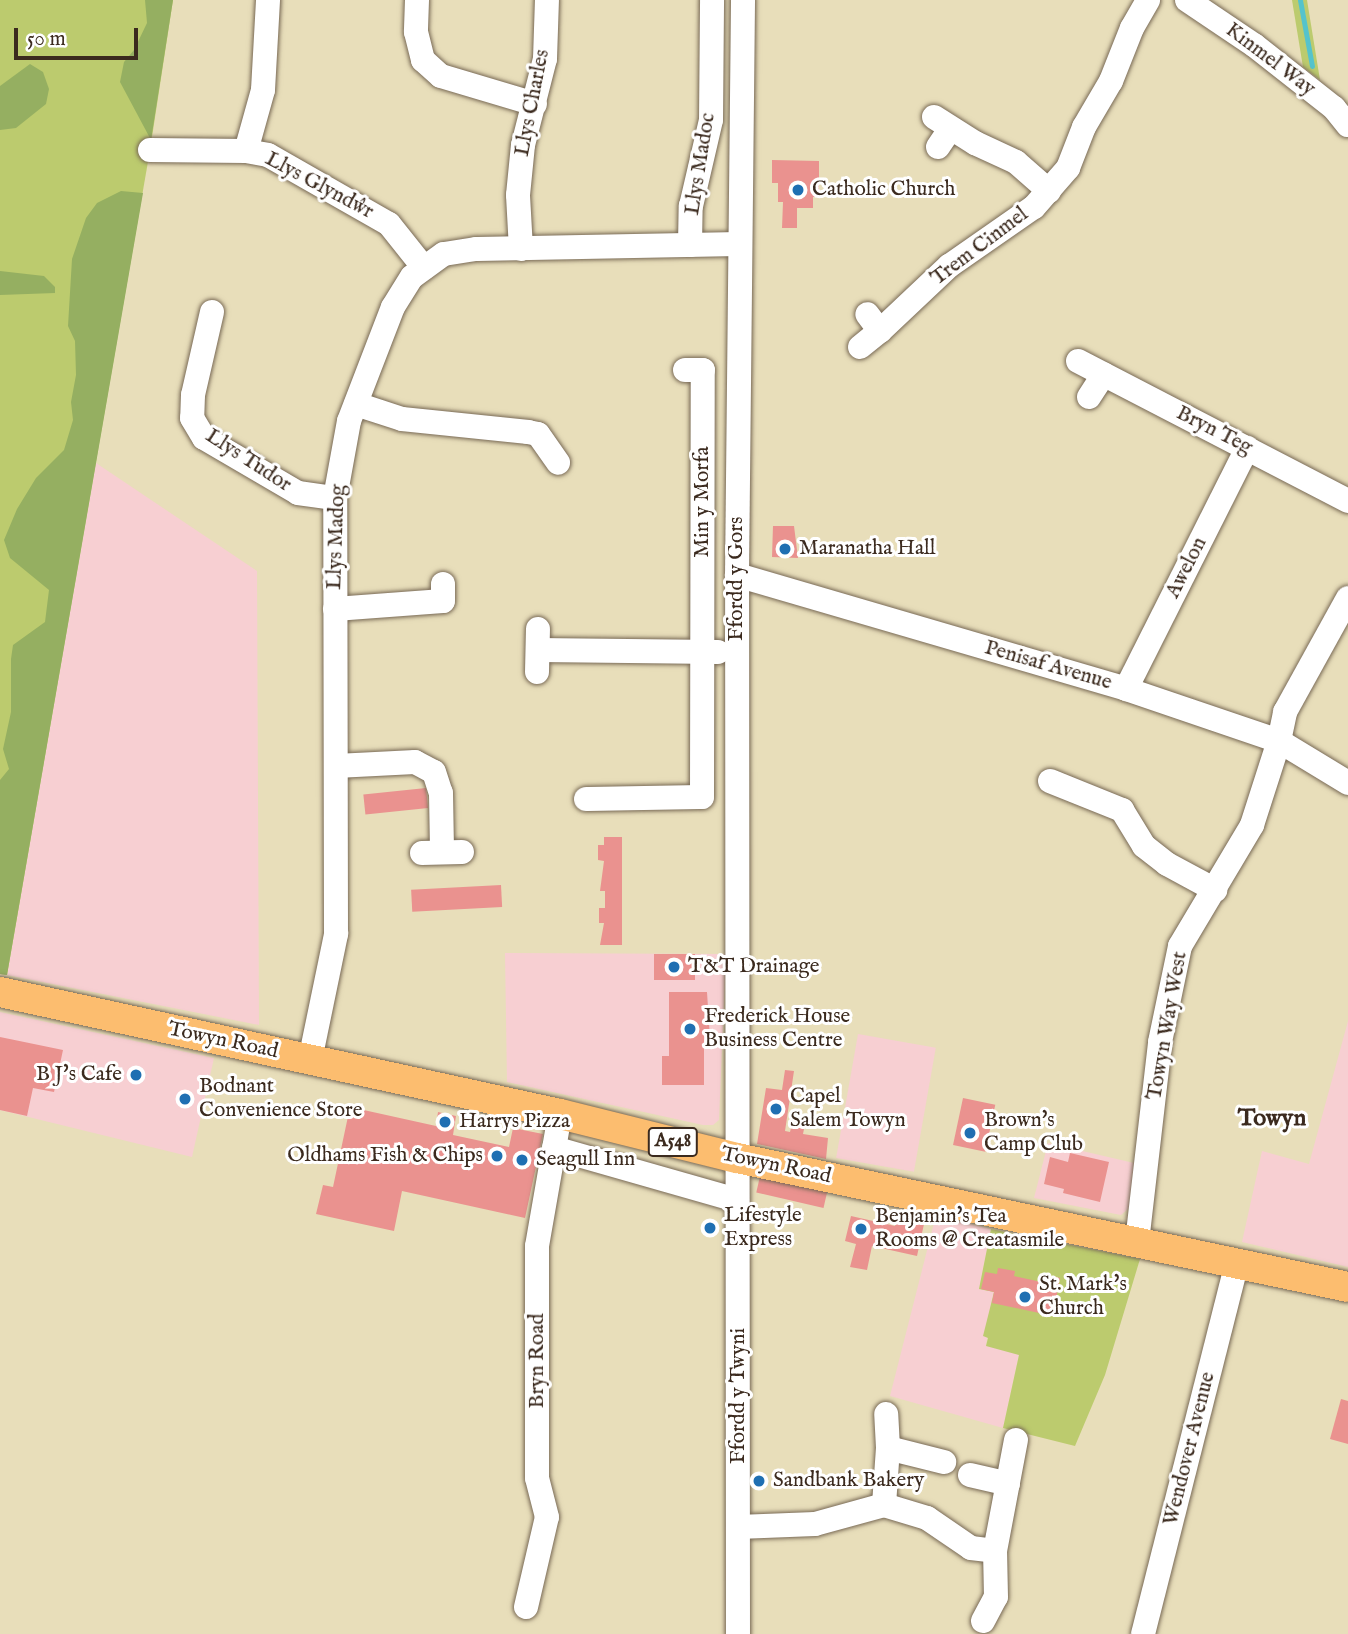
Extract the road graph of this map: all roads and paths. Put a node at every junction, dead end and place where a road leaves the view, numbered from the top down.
1 (268, 0) edge
2 (417, 0) edge
3 (547, 0) edge
4 (712, 0) edge
5 (743, 0) edge
6 (1148, 0) edge
7 (1187, 0) edge
8 (535, 104) junction
9 (1348, 125) edge
10 (941, 131) dead end
11 (150, 150) dead end
12 (246, 151) junction
13 (1049, 191) junction
14 (740, 244) junction
15 (690, 245) junction
16 (521, 249) junction
17 (424, 268) junction
18 (212, 312) dead end
19 (860, 347) dead end
20 (1079, 361) dead end
21 (685, 370) dead end
22 (1104, 374) junction
23 (1088, 397) dead end
24 (356, 404) junction
25 (1247, 448) junction
26 (558, 463) dead end
27 (335, 498) junction
28 (1348, 501) edge
29 (737, 575) junction
30 (443, 584) dead end
31 (1348, 598) edge
32 (335, 609) junction
33 (537, 650) dead end
34 (702, 652) junction
35 (737, 652) junction
36 (1126, 689) junction
37 (1279, 741) junction
38 (336, 766) junction
39 (1050, 781) dead end
40 (1348, 783) edge
41 (586, 799) dead end
42 (442, 852) dead end
43 (1215, 890) junction
44 (0, 992) edge
45 (310, 1060) junction
46 (560, 1114) junction
47 (554, 1149) junction
48 (737, 1158) junction
49 (737, 1200) junction
50 (1137, 1241) junction
51 (1237, 1263) junction
52 (1348, 1287) edge
53 (886, 1414) dead end
54 (1016, 1440) dead end
55 (888, 1448) junction
56 (944, 1462) dead end
57 (970, 1475) dead end
58 (1008, 1484) junction
59 (884, 1504) junction
60 (738, 1527) junction
61 (995, 1550) junction
62 (526, 1606) dead end
63 (993, 1615) dead end
64 (738, 1634) edge
65 (1143, 1634) edge

1 - 12 street
2 - 8 street
3 - 8 street, Llys Charles
4 - 15 street, Llys Madoc
5 - 14 street, Ffordd y Gors
6 - 13 street, Trem Cinmel
7 - 9 street, Kinmel Way
8 - 16 street, Llys Charles
10 - 13 street, Trem Cinmel
11 - 12 street, Llys Glyndŵr
12 - 17 street, Llys Glyndŵr
13 - 19 street, Trem Cinmel
14 - 15 street, Llys Madog
14 - 29 street, Ffordd y Gors
15 - 16 street, Llys Madog
16 - 17 street, Llys Madog
17 - 24 street, Llys Madog
18 - 27 street, Llys Tudor
20 - 22 street, Bryn Teg
21 - 34 street, Min y Morfa
22 - 23 street
22 - 25 street, Bryn Teg
24 - 26 street
24 - 27 street, Llys Madog
25 - 28 street, Bryn Teg
25 - 36 street, Awelon
27 - 32 street, Llys Madog
29 - 35 street, Ffordd y Gors
29 - 36 street, Penisaf Avenue
30 - 32 street
31 - 37 street, Towyn Way West
32 - 38 street, Llys Madog
33 - 34 street
34 - 35 street
34 - 41 street, Min y Morfa
35 - 48 street, Ffordd y Gors
36 - 37 street, Penisaf Avenue
37 - 40 street, Penisaf Avenue
37 - 43 street, Towyn Way West
38 - 42 street
38 - 45 street, Llys Madog
39 - 43 street
43 - 50 street, Towyn Way West
44 - 45 main road, Towyn Road / A548
45 - 46 main road, Towyn Road / A548
46 - 47 street, Bryn Road
46 - 48 main road, Towyn Road / A548
47 - 49 street
47 - 62 street, Bryn Road
48 - 49 street, Ffordd y Twyni
48 - 50 main road, Towyn Road / A548
49 - 60 street, Ffordd y Twyni
50 - 51 main road, Towyn Road / A548
51 - 52 main road, Towyn Road / A548
51 - 65 street, Wendover Avenue
53 - 55 street
54 - 58 street
55 - 56 street
55 - 59 street
57 - 58 street
58 - 61 street
59 - 60 street
59 - 61 street
60 - 64 street, Ffordd y Twyni
61 - 63 street

